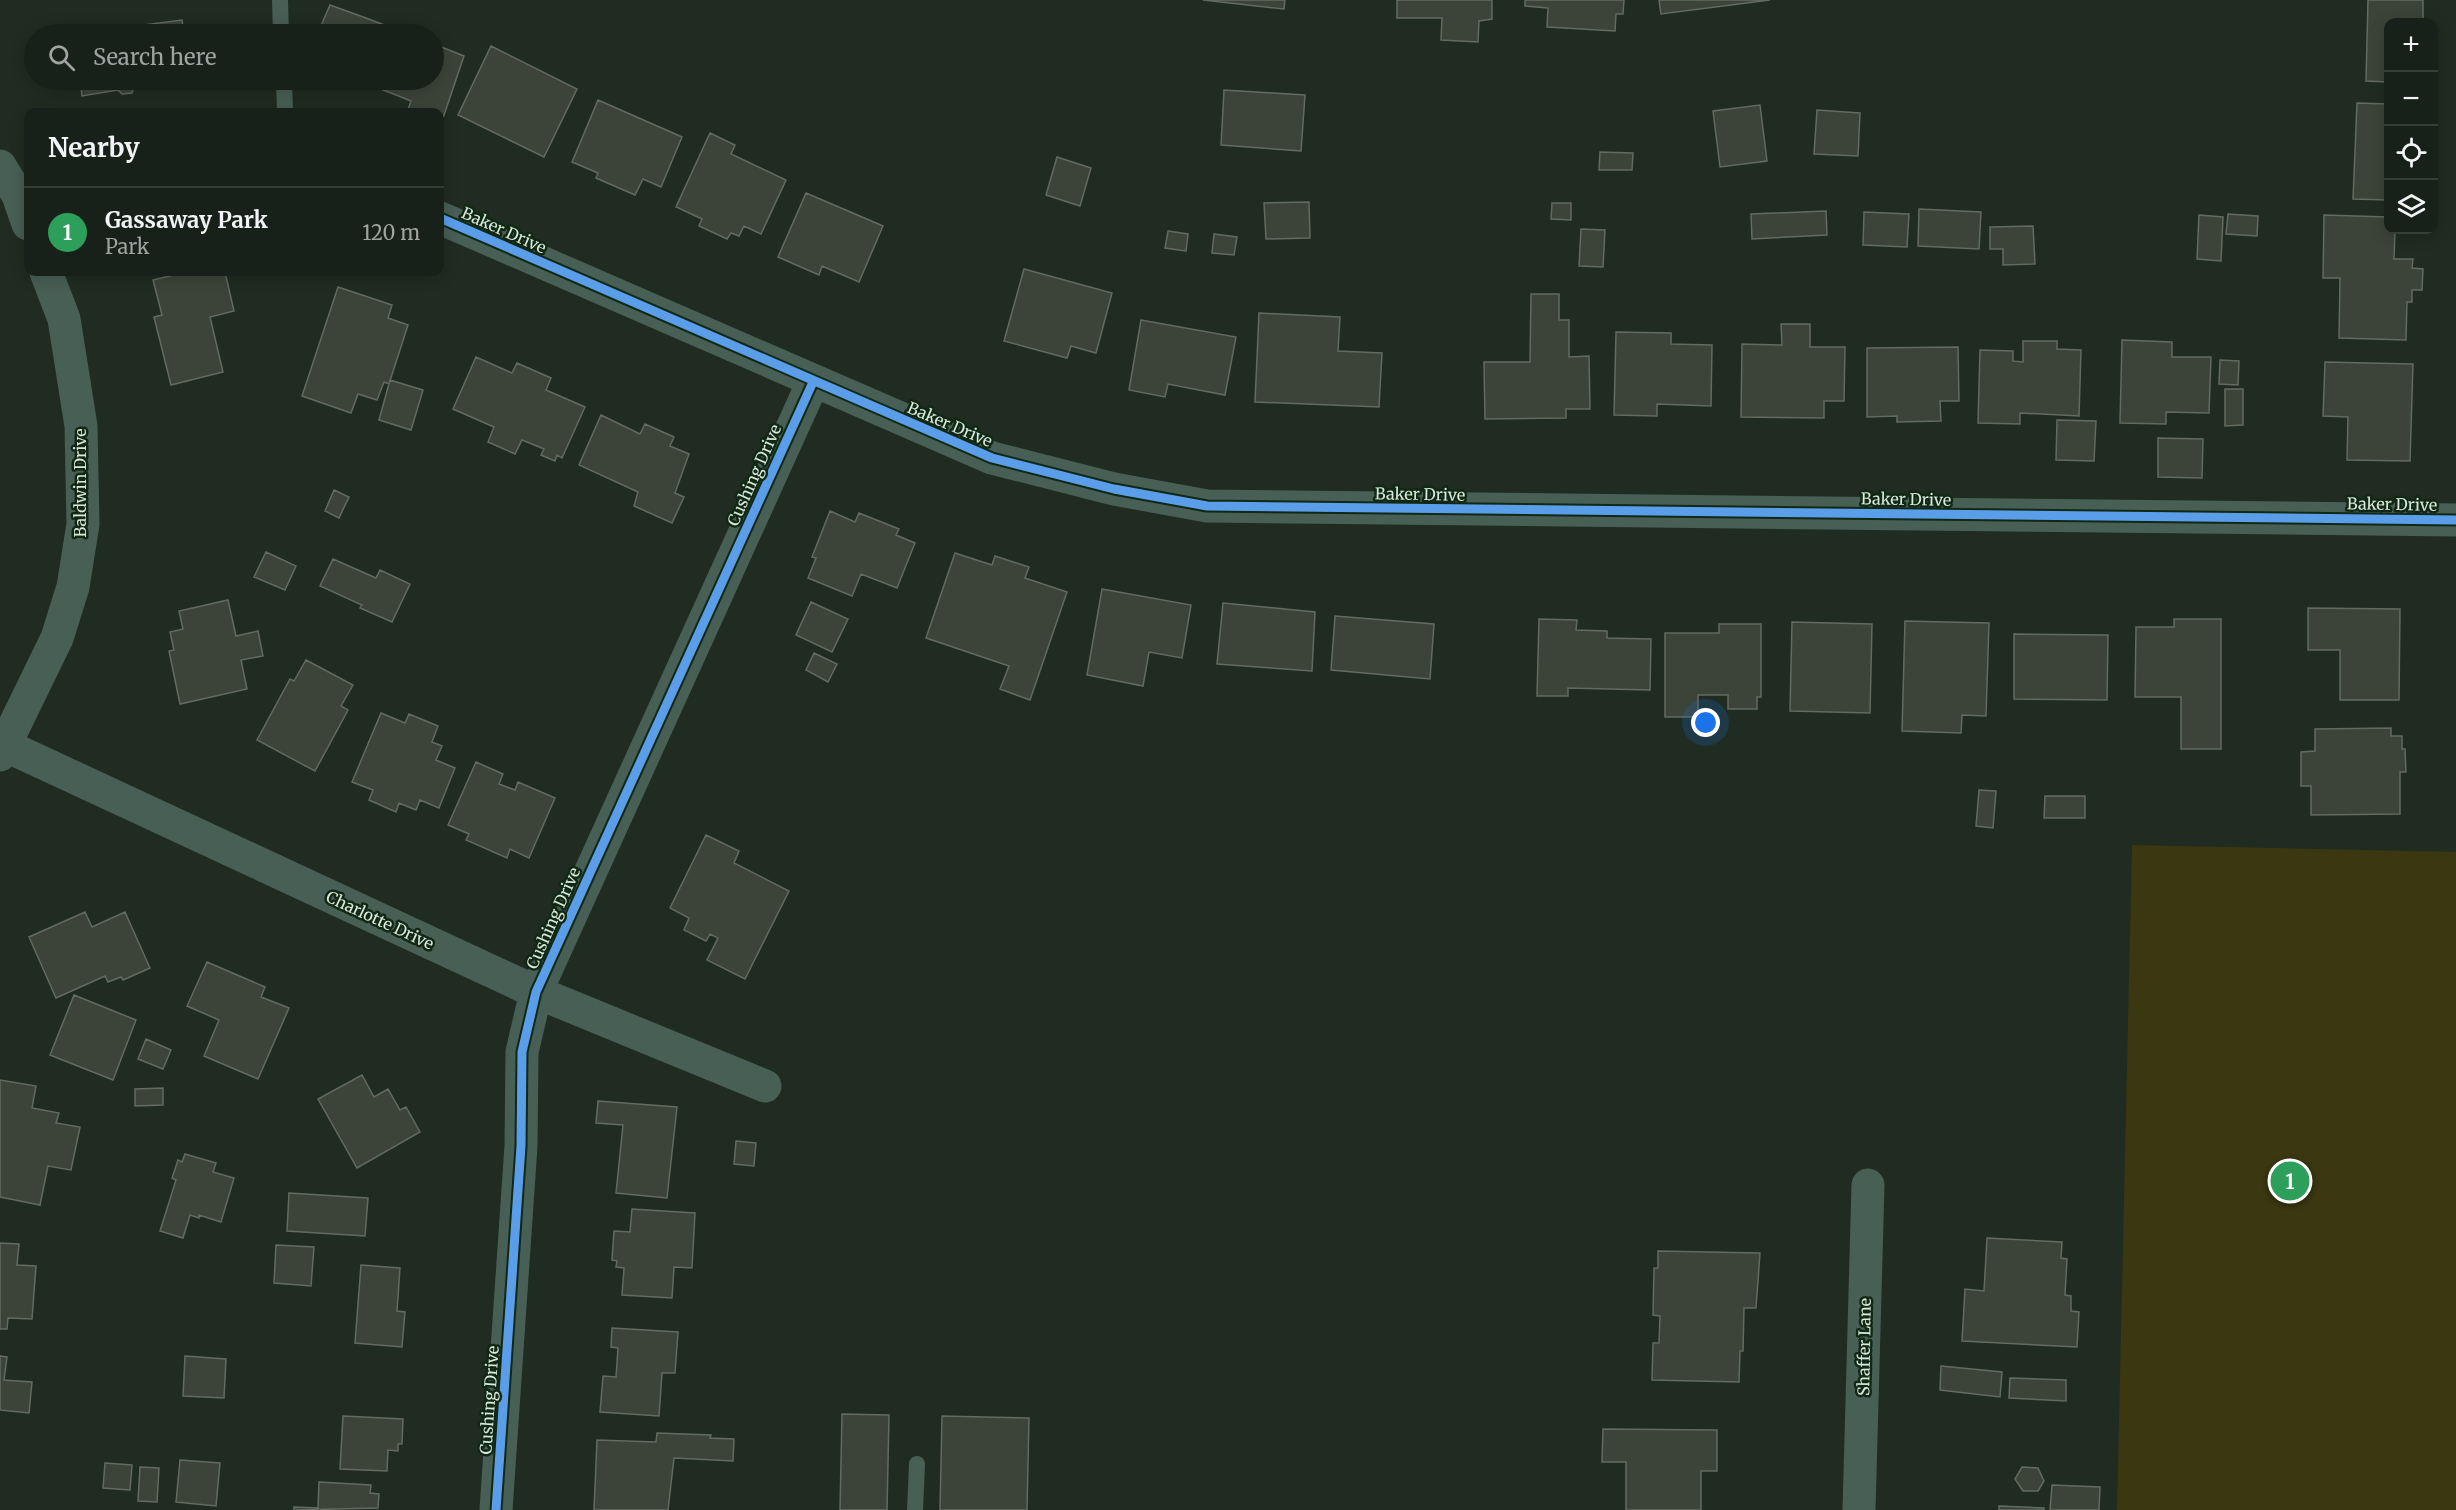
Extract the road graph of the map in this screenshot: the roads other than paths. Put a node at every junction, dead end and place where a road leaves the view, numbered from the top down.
1 (280, 0) edge
2 (281, 24) edge
3 (284, 90) edge
4 (285, 108) edge
5 (0, 166) edge
6 (24, 202) edge
7 (444, 220) edge
8 (48, 276) edge
9 (813, 382) junction
10 (2456, 520) edge
11 (2, 748) edge
12 (536, 992) junction
13 (765, 1086) dead end
14 (1868, 1185) dead end
15 (917, 1464) dead end
16 (496, 1510) edge
17 (915, 1510) edge
18 (1859, 1510) edge

1 - 2 lane
3 - 4 lane
5 - 6 street
7 - 9 street, Baker Drive
8 - 11 street, Baldwin Drive
9 - 10 street, Baker Drive
9 - 12 street, Cushing Drive
11 - 12 street, Charlotte Drive
12 - 13 street, Charlotte Drive
12 - 16 street, Cushing Drive
14 - 18 street, Shaffer Lane
15 - 17 lane

